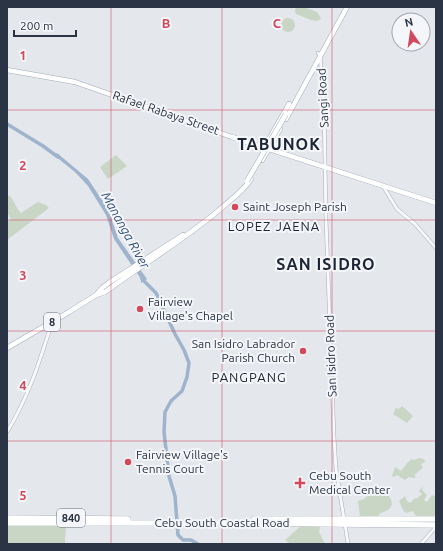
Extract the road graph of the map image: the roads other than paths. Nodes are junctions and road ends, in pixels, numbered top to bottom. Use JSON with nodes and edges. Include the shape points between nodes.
{"nodes":[{"id":1,"x":346,"y":7,"type":"edge"},
{"id":2,"x":319,"y":54,"type":"junction"},
{"id":3,"x":7,"y":70,"type":"edge"},
{"id":4,"x":287,"y":111,"type":"junction"},
{"id":5,"x":267,"y":148,"type":"junction"},
{"id":6,"x":324,"y":167,"type":"junction"},
{"id":7,"x":245,"y":184,"type":"junction"},
{"id":8,"x":383,"y":186,"type":"junction"},
{"id":9,"x":436,"y":203,"type":"edge"},
{"id":10,"x":436,"y":248,"type":"edge"},
{"id":11,"x":52,"y":322,"type":"junction"},
{"id":12,"x":7,"y":348,"type":"edge"},
{"id":13,"x":7,"y":432,"type":"edge"},
{"id":14,"x":7,"y":518,"type":"edge"},
{"id":15,"x":436,"y":519,"type":"edge"},
{"id":16,"x":135,"y":521,"type":"junction"},
{"id":17,"x":345,"y":522,"type":"junction"},
{"id":18,"x":7,"y":523,"type":"edge"},
{"id":19,"x":436,"y":526,"type":"edge"},
{"id":20,"x":348,"y":544,"type":"edge"},
{"id":21,"x":421,"y":544,"type":"edge"}],
"edges":[{"from":1,"to":2,"type":"main road","number":"8"},
{"from":2,"to":4,"type":"main road","number":"8"},
{"from":2,"to":6,"type":"street","name":"Sangi Road","via":[[324,104]]},
{"from":3,"to":5,"type":"main road","name":"Rafael Rabaya Street","via":[[75,82]]},
{"from":4,"to":5,"type":"main road"},
{"from":4,"to":7,"type":"main road","number":"8","bridge":true},
{"from":5,"to":6,"type":"main road","name":"Rafael Rabaya Street"},
{"from":5,"to":7,"type":"main road"},
{"from":6,"to":8,"type":"main road","name":"Rafael Rabaya Street"},
{"from":6,"to":17,"type":"street","name":"San Isidro Road","via":[[334,437],[336,469]]},
{"from":7,"to":11,"type":"main road","number":"8","via":[[171,244]]},
{"from":8,"to":9,"type":"main road","name":"Rafael Rabaya Street"},
{"from":8,"to":10,"type":"street","via":[[398,209]]},
{"from":11,"to":12,"type":"main road","number":"8"},
{"from":11,"to":13,"type":"street","via":[[31,386]]},
{"from":14,"to":16,"type":"highway","name":"Cebu South Coastal Road","number":"840"},
{"from":15,"to":17,"type":"highway","name":"Cebu South Coastal Road","number":"840"},
{"from":16,"to":17,"type":"highway","name":"Cebu South Coastal Road","number":"840"},
{"from":16,"to":18,"type":"highway","name":"Cebu South Coastal Road","number":"840"},
{"from":17,"to":19,"type":"highway","name":"Cebu South Coastal Road","number":"840"},
{"from":17,"to":20,"type":"street","name":"San Isidro Road"},
{"from":19,"to":21,"type":"street"}]}
